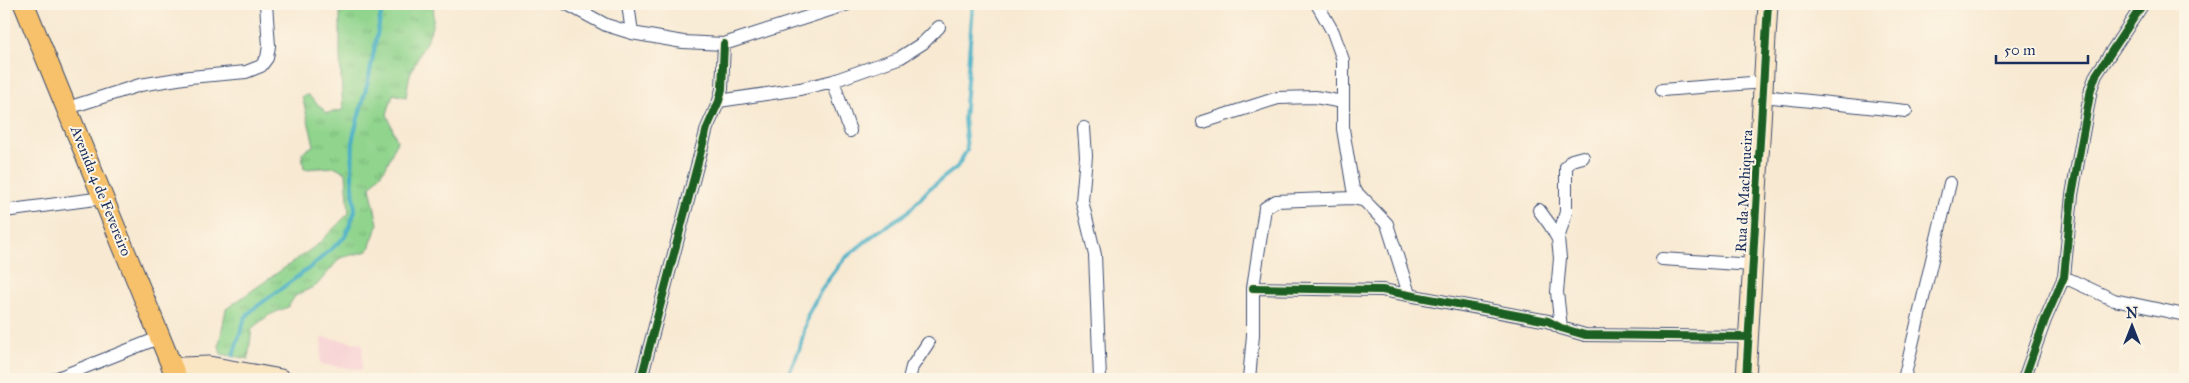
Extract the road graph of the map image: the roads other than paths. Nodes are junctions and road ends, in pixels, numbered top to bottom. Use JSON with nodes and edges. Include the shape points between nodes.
{"nodes":[{"id":1,"x":24,"y":4,"type":"edge"},
{"id":2,"x":39,"y":4,"type":"edge"},
{"id":3,"x":266,"y":4,"type":"edge"},
{"id":4,"x":567,"y":4,"type":"edge"},
{"id":5,"x":628,"y":4,"type":"edge"},
{"id":6,"x":848,"y":4,"type":"edge"},
{"id":7,"x":1317,"y":4,"type":"edge"},
{"id":8,"x":1768,"y":4,"type":"edge"},
{"id":9,"x":2143,"y":4,"type":"edge"},
{"id":10,"x":939,"y":27,"type":"dead end"},
{"id":11,"x":632,"y":33,"type":"junction"},
{"id":12,"x":724,"y":44,"type":"junction"},
{"id":13,"x":833,"y":81,"type":"junction"},
{"id":14,"x":1764,"y":89,"type":"junction"},
{"id":15,"x":1662,"y":90,"type":"dead end"},
{"id":16,"x":719,"y":101,"type":"junction"},
{"id":17,"x":1343,"y":102,"type":"junction"},
{"id":18,"x":77,"y":105,"type":"junction"},
{"id":19,"x":1906,"y":111,"type":"dead end"},
{"id":20,"x":1203,"y":122,"type":"dead end"},
{"id":21,"x":1084,"y":128,"type":"dead end"},
{"id":22,"x":850,"y":131,"type":"dead end"},
{"id":23,"x":1583,"y":157,"type":"dead end"},
{"id":24,"x":1950,"y":183,"type":"dead end"},
{"id":25,"x":103,"y":198,"type":"junction"},
{"id":26,"x":1366,"y":201,"type":"junction"},
{"id":27,"x":1539,"y":210,"type":"dead end"},
{"id":28,"x":4,"y":211,"type":"edge"},
{"id":29,"x":1558,"y":239,"type":"junction"},
{"id":30,"x":1662,"y":260,"type":"dead end"},
{"id":31,"x":1753,"y":265,"type":"junction"},
{"id":32,"x":2064,"y":276,"type":"junction"},
{"id":33,"x":1252,"y":288,"type":"junction"},
{"id":34,"x":1409,"y":294,"type":"junction"},
{"id":35,"x":2185,"y":315,"type":"edge"},
{"id":36,"x":1561,"y":328,"type":"junction"},
{"id":37,"x":161,"y":337,"type":"junction"},
{"id":38,"x":1749,"y":337,"type":"junction"},
{"id":39,"x":928,"y":343,"type":"dead end"},
{"id":40,"x":182,"y":375,"type":"edge"},
{"id":41,"x":55,"y":379,"type":"edge"},
{"id":42,"x":281,"y":379,"type":"edge"},
{"id":43,"x":641,"y":379,"type":"edge"},
{"id":44,"x":909,"y":379,"type":"edge"},
{"id":45,"x":1100,"y":379,"type":"edge"},
{"id":46,"x":1249,"y":379,"type":"edge"},
{"id":47,"x":1746,"y":379,"type":"edge"},
{"id":48,"x":1904,"y":379,"type":"edge"},
{"id":49,"x":2024,"y":379,"type":"edge"}],
"edges":[{"from":1,"to":25,"type":"main road","name":"Avenida 4 de Fevereiro"},
{"from":2,"to":18,"type":"main road","name":"Avenida 4 de Fevereiro"},
{"from":3,"to":18,"type":"street","via":[[269,46],[267,58],[261,66],[246,72],[140,85]]},
{"from":4,"to":11,"type":"street","via":[[606,25]]},
{"from":5,"to":11,"type":"street"},
{"from":6,"to":12,"type":"street"},
{"from":7,"to":17,"type":"street","via":[[1333,32],[1343,60]]},
{"from":8,"to":14,"type":"street","name":"Rua da Machiqueira"},
{"from":9,"to":32,"type":"street","via":[[2096,74],[2091,89],[2072,195]]},
{"from":10,"to":13,"type":"street","via":[[923,43],[901,57]]},
{"from":11,"to":12,"type":"street","via":[[682,42]]},
{"from":12,"to":16,"type":"street","via":[[724,75]]},
{"from":13,"to":16,"type":"street"},
{"from":13,"to":22,"type":"street"},
{"from":14,"to":15,"type":"street"},
{"from":14,"to":19,"type":"street"},
{"from":14,"to":31,"type":"street","name":"Rua da Machiqueira"},
{"from":16,"to":43,"type":"street","via":[[707,128]]},
{"from":17,"to":20,"type":"street","via":[[1314,97],[1278,98]]},
{"from":17,"to":26,"type":"street","via":[[1343,129],[1353,189]]},
{"from":18,"to":40,"type":"main road","name":"Avenida 4 de Fevereiro"},
{"from":21,"to":45,"type":"street","via":[[1086,156],[1082,201],[1095,255]]},
{"from":23,"to":29,"type":"street","via":[[1572,160],[1566,167],[1566,212]]},
{"from":24,"to":48,"type":"street"},
{"from":25,"to":28,"type":"street"},
{"from":25,"to":37,"type":"main road","name":"Avenida 4 de Fevereiro"},
{"from":26,"to":33,"type":"street","via":[[1352,198],[1276,201],[1265,208]]},
{"from":26,"to":34,"type":"street","via":[[1387,224]]},
{"from":27,"to":29,"type":"street"},
{"from":29,"to":36,"type":"street","via":[[1557,292]]},
{"from":30,"to":31,"type":"street"},
{"from":31,"to":38,"type":"street","name":"Rua da Machiqueira"},
{"from":32,"to":35,"type":"street","via":[[2114,300]]},
{"from":32,"to":49,"type":"street"},
{"from":33,"to":34,"type":"street","via":[[1382,290]]},
{"from":33,"to":46,"type":"street","via":[[1253,334]]},
{"from":34,"to":36,"type":"street","via":[[1548,321]]},
{"from":36,"to":38,"type":"street","via":[[1585,335]]},
{"from":37,"to":40,"type":"main road","name":"Avenida 4 de Fevereiro"},
{"from":37,"to":41,"type":"street"},
{"from":38,"to":47,"type":"street","name":"Rua da Machiqueira"},
{"from":39,"to":44,"type":"street"},
{"from":40,"to":42,"type":"street","via":[[209,366]]}]}
